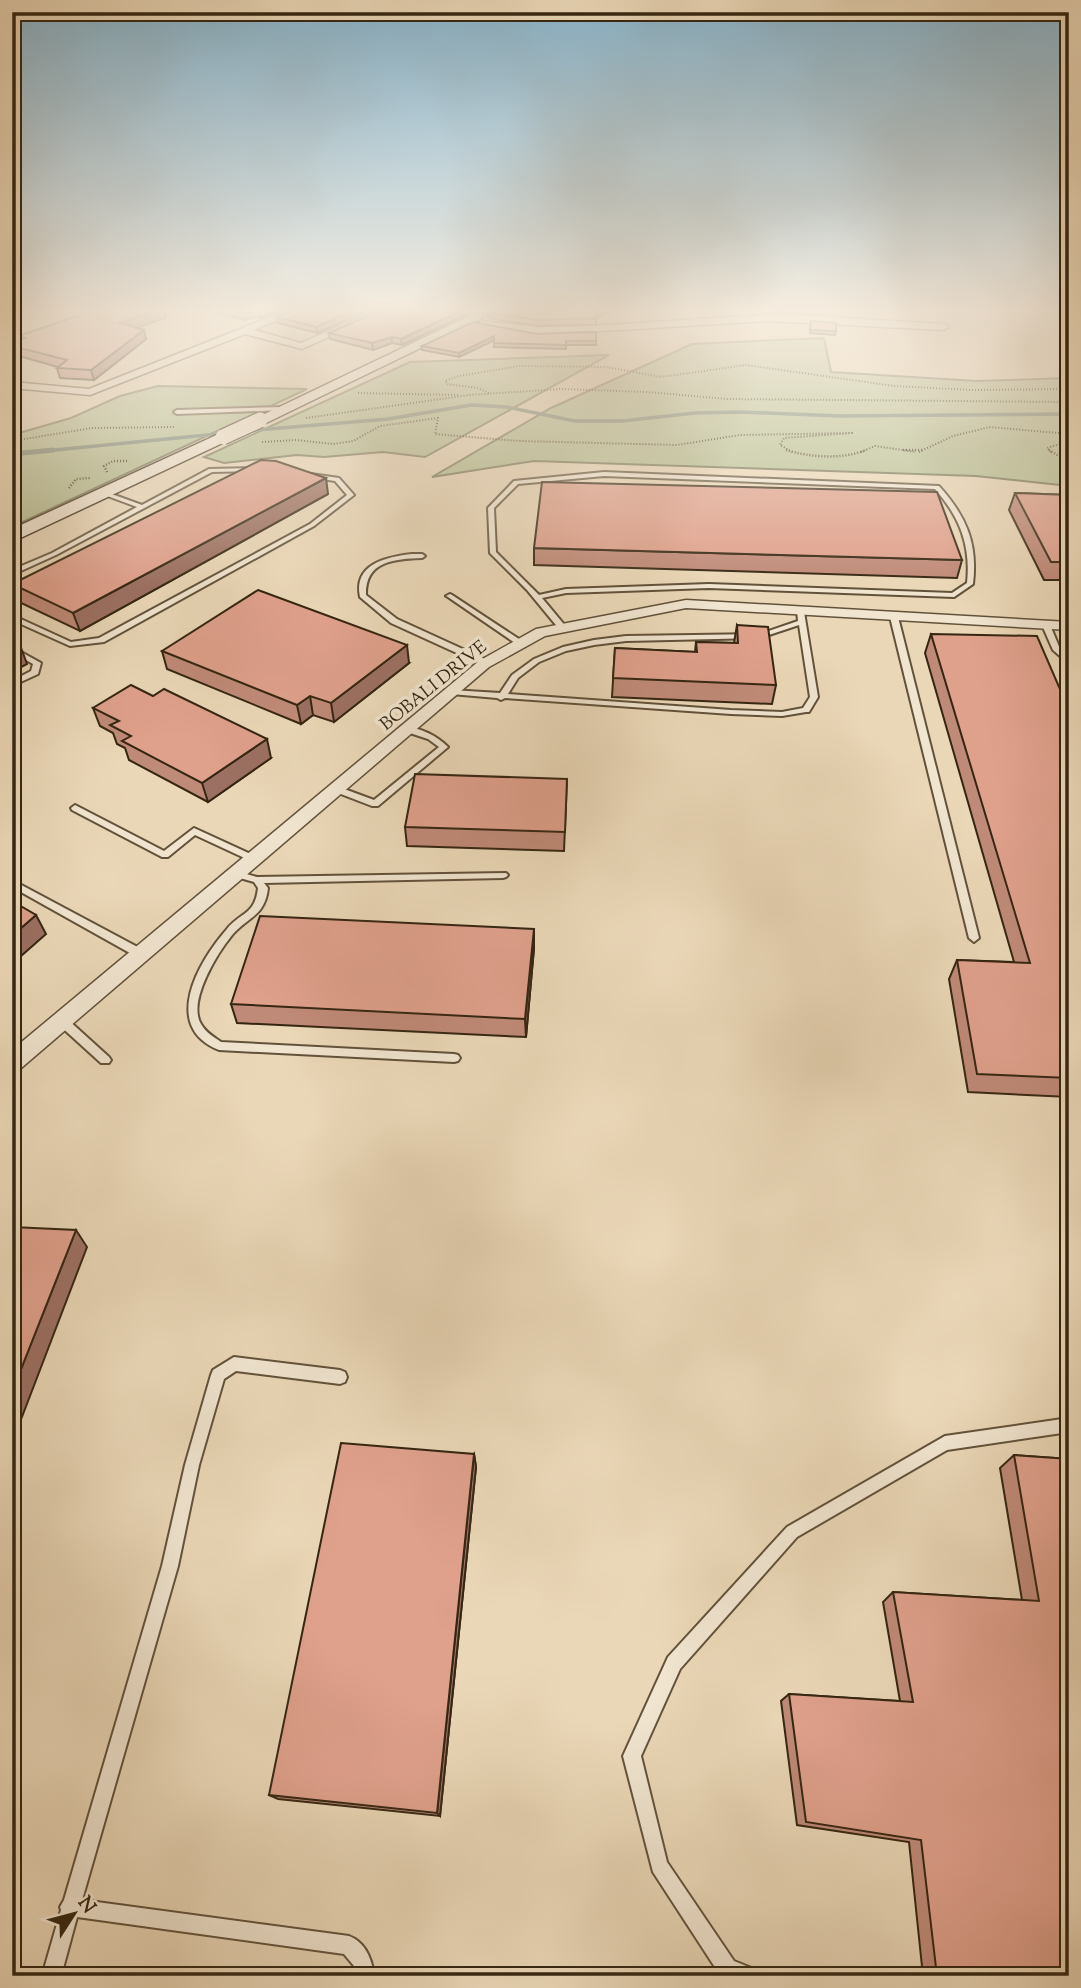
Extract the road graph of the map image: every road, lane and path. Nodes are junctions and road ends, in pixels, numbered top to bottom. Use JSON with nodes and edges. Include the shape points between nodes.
{"nodes":[{"id":1,"x":299,"y":401,"type":"edge"},
{"id":2,"x":428,"y":401,"type":"edge"},
{"id":3,"x":929,"y":401,"type":"edge"},
{"id":4,"x":1069,"y":402,"type":"edge"},
{"id":5,"x":284,"y":408,"type":"junction"},
{"id":6,"x":177,"y":412,"type":"dead end"},
{"id":7,"x":300,"y":419,"type":"dead end"},
{"id":8,"x":186,"y":428,"type":"dead end"},
{"id":9,"x":1069,"y":434,"type":"edge"},
{"id":10,"x":12,"y":441,"type":"edge"},
{"id":11,"x":259,"y":442,"type":"dead end"},
{"id":12,"x":1069,"y":442,"type":"edge"},
{"id":13,"x":1069,"y":462,"type":"edge"},
{"id":14,"x":258,"y":471,"type":"edge"},
{"id":15,"x":296,"y":474,"type":"edge"},
{"id":16,"x":104,"y":493,"type":"junction"},
{"id":17,"x":142,"y":507,"type":"junction"},
{"id":18,"x":12,"y":536,"type":"edge"},
{"id":19,"x":422,"y":556,"type":"dead end"},
{"id":20,"x":12,"y":573,"type":"edge"},
{"id":21,"x":450,"y":596,"type":"dead end"},
{"id":22,"x":538,"y":597,"type":"junction"},
{"id":23,"x":800,"y":617,"type":"junction"},
{"id":24,"x":894,"y":617,"type":"junction"},
{"id":25,"x":12,"y":618,"type":"edge"},
{"id":26,"x":1046,"y":625,"type":"junction"},
{"id":27,"x":1069,"y":626,"type":"edge"},
{"id":28,"x":563,"y":628,"type":"junction"},
{"id":29,"x":521,"y":643,"type":"junction"},
{"id":30,"x":12,"y":649,"type":"edge"},
{"id":31,"x":1069,"y":662,"type":"edge"},
{"id":32,"x":486,"y":663,"type":"junction"},
{"id":33,"x":12,"y":684,"type":"edge"},
{"id":34,"x":451,"y":692,"type":"junction"},
{"id":35,"x":501,"y":698,"type":"junction"},
{"id":36,"x":407,"y":729,"type":"junction"},
{"id":37,"x":336,"y":789,"type":"junction"},
{"id":38,"x":75,"y":808,"type":"dead end"},
{"id":39,"x":254,"y":859,"type":"junction"},
{"id":40,"x":236,"y":874,"type":"junction"},
{"id":41,"x":503,"y":875,"type":"dead end"},
{"id":42,"x":257,"y":880,"type":"junction"},
{"id":43,"x":12,"y":883,"type":"edge"},
{"id":44,"x":974,"y":938,"type":"dead end"},
{"id":45,"x":141,"y":954,"type":"junction"},
{"id":46,"x":62,"y":1021,"type":"junction"},
{"id":47,"x":454,"y":1058,"type":"dead end"},
{"id":48,"x":105,"y":1060,"type":"dead end"},
{"id":49,"x":12,"y":1063,"type":"edge"},
{"id":50,"x":340,"y":1377,"type":"dead end"},
{"id":51,"x":1069,"y":1425,"type":"edge"},
{"id":52,"x":69,"y":1907,"type":"junction"},
{"id":53,"x":51,"y":1976,"type":"edge"},
{"id":54,"x":365,"y":1976,"type":"edge"},
{"id":55,"x":747,"y":1976,"type":"edge"}],
"edges":[{"from":1,"to":5,"type":"street"},
{"from":2,"to":7,"type":"path"},
{"from":3,"to":4,"type":"path"},
{"from":5,"to":6,"type":"lane"},
{"from":5,"to":16,"type":"street","bridge":true},
{"from":8,"to":10,"type":"path","via":[[100,428]]},
{"from":9,"to":11,"type":"path","via":[[990,427],[953,436],[918,452],[875,446],[856,454],[824,456],[787,450],[780,444],[784,438],[852,433],[740,435],[677,445],[603,444],[435,434],[438,418],[380,426],[353,441],[333,444],[296,439]]},
{"from":12,"to":13,"type":"path","via":[[1047,447]]},
{"from":14,"to":17,"type":"lane","via":[[211,470]]},
{"from":15,"to":25,"type":"lane","via":[[337,479],[351,495],[312,525],[101,640],[70,644]]},
{"from":16,"to":17,"type":"lane"},
{"from":16,"to":18,"type":"street"},
{"from":17,"to":20,"type":"lane"},
{"from":19,"to":32,"type":"lane","via":[[381,562],[365,574],[362,596],[394,621]]},
{"from":21,"to":29,"type":"lane"},
{"from":22,"to":22,"type":"lane","via":[[493,553],[491,508],[516,482],[604,474],[937,486],[954,505],[970,539],[974,564],[970,584],[954,595],[709,586],[566,591]]},
{"from":22,"to":28,"type":"lane"},
{"from":23,"to":24,"type":"street","name":"BOBALI DRIVE"},
{"from":23,"to":28,"type":"street","name":"BOBALI DRIVE","via":[[686,604]]},
{"from":23,"to":35,"type":"lane","via":[[764,636],[611,641],[558,650],[527,665],[506,685]]},
{"from":23,"to":35,"type":"lane","via":[[814,697],[806,710],[782,714]]},
{"from":24,"to":26,"type":"street","name":"BOBALI DRIVE"},
{"from":24,"to":44,"type":"lane"},
{"from":26,"to":27,"type":"street","name":"BOBALI DRIVE"},
{"from":26,"to":31,"type":"lane","via":[[1057,650]]},
{"from":28,"to":29,"type":"street","name":"BOBALI DRIVE","via":[[541,632]]},
{"from":29,"to":32,"type":"street","name":"BOBALI DRIVE"},
{"from":30,"to":33,"type":"lane","via":[[37,663],[35,672]]},
{"from":32,"to":34,"type":"street","name":"BOBALI DRIVE"},
{"from":34,"to":35,"type":"lane"},
{"from":34,"to":36,"type":"street","name":"BOBALI DRIVE"},
{"from":36,"to":37,"type":"street","name":"BOBALI DRIVE"},
{"from":36,"to":37,"type":"lane","via":[[444,747],[375,804]]},
{"from":37,"to":39,"type":"street","name":"BOBALI DRIVE"},
{"from":38,"to":39,"type":"lane","via":[[165,855],[194,831]]},
{"from":39,"to":40,"type":"street","name":"BOBALI DRIVE"},
{"from":40,"to":42,"type":"lane"},
{"from":40,"to":45,"type":"street","name":"BOBALI DRIVE"},
{"from":41,"to":42,"type":"lane"},
{"from":42,"to":47,"type":"lane","via":[[263,888],[257,912],[234,927],[212,954],[195,995],[193,1018],[203,1035],[219,1046]]},
{"from":43,"to":45,"type":"lane"},
{"from":45,"to":46,"type":"street","name":"BOBALI DRIVE"},
{"from":46,"to":48,"type":"lane"},
{"from":46,"to":49,"type":"street","name":"BOBALI DRIVE"},
{"from":50,"to":52,"type":"lane","via":[[234,1364],[218,1375],[170,1566]]},
{"from":51,"to":55,"type":"lane","via":[[945,1443],[792,1532],[674,1662],[632,1756],[659,1866],[727,1968]]},
{"from":52,"to":53,"type":"lane"},
{"from":52,"to":54,"type":"lane","via":[[349,1945],[363,1962]]}]}
